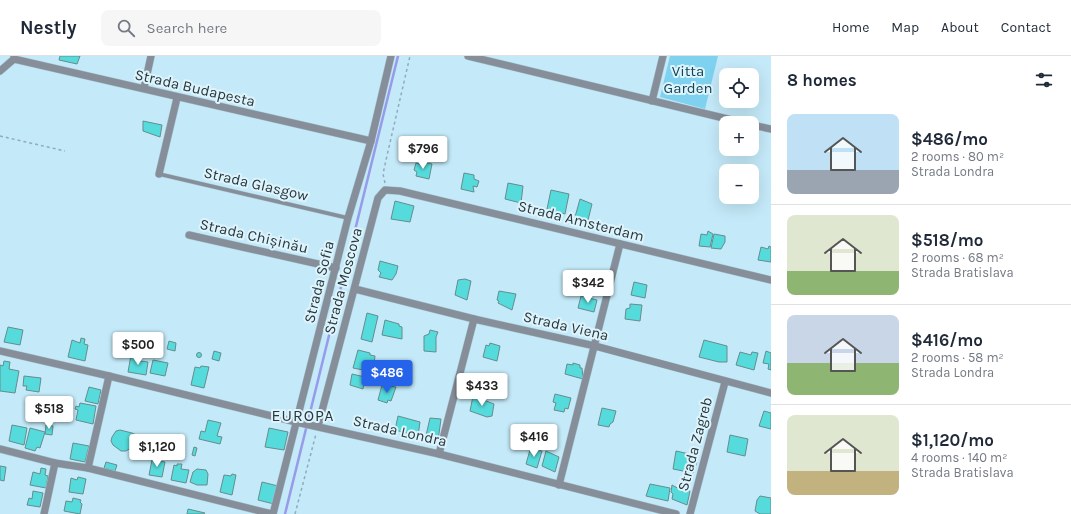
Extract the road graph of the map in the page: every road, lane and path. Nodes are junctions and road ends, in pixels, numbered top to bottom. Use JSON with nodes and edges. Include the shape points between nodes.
{"nodes":[{"id":1,"x":151,"y":56,"type":"edge"},
{"id":2,"x":391,"y":56,"type":"edge"},
{"id":3,"x":410,"y":56,"type":"edge"},
{"id":4,"x":468,"y":56,"type":"edge"},
{"id":5,"x":663,"y":56,"type":"edge"},
{"id":6,"x":14,"y":58,"type":"edge"},
{"id":7,"x":0,"y":71,"type":"edge"},
{"id":8,"x":144,"y":88,"type":"junction"},
{"id":9,"x":177,"y":98,"type":"junction"},
{"id":10,"x":652,"y":101,"type":"junction"},
{"id":11,"x":719,"y":117,"type":"edge"},
{"id":12,"x":759,"y":127,"type":"edge"},
{"id":13,"x":771,"y":130,"type":"edge"},
{"id":14,"x":0,"y":136,"type":"edge"},
{"id":15,"x":370,"y":141,"type":"junction"},
{"id":16,"x":65,"y":151,"type":"dead end"},
{"id":17,"x":159,"y":174,"type":"joint"},
{"id":18,"x":385,"y":190,"type":"junction"},
{"id":19,"x":348,"y":218,"type":"junction"},
{"id":20,"x":189,"y":235,"type":"dead end"},
{"id":21,"x":620,"y":244,"type":"junction"},
{"id":22,"x":336,"y":268,"type":"junction"},
{"id":23,"x":771,"y":280,"type":"edge"},
{"id":24,"x":355,"y":289,"type":"junction"},
{"id":25,"x":474,"y":319,"type":"junction"},
{"id":26,"x":595,"y":346,"type":"junction"},
{"id":27,"x":0,"y":351,"type":"edge"},
{"id":28,"x":109,"y":376,"type":"junction"},
{"id":29,"x":725,"y":382,"type":"junction"},
{"id":30,"x":771,"y":393,"type":"edge"},
{"id":31,"x":299,"y":422,"type":"junction"},
{"id":32,"x":314,"y":425,"type":"junction"},
{"id":33,"x":0,"y":449,"type":"edge"},
{"id":34,"x":439,"y":454,"type":"junction"},
{"id":35,"x":55,"y":463,"type":"junction"},
{"id":36,"x":88,"y":468,"type":"junction"},
{"id":37,"x":559,"y":485,"type":"junction"},
{"id":38,"x":44,"y":514,"type":"edge"},
{"id":39,"x":272,"y":514,"type":"edge"},
{"id":40,"x":295,"y":514,"type":"edge"},
{"id":41,"x":676,"y":514,"type":"edge"},
{"id":42,"x":690,"y":514,"type":"edge"}],
"edges":[{"from":1,"to":8,"type":"street"},
{"from":2,"to":15,"type":"street","name":"Strada Sofia"},
{"from":3,"to":18,"type":"path","via":[[383,174]]},
{"from":4,"to":10,"type":"street"},
{"from":5,"to":10,"type":"street"},
{"from":6,"to":7,"type":"street"},
{"from":6,"to":8,"type":"street","name":"Strada Budapesta"},
{"from":8,"to":9,"type":"street","name":"Strada Budapesta"},
{"from":9,"to":15,"type":"street","name":"Strada Budapesta"},
{"from":9,"to":17,"type":"street"},
{"from":10,"to":11,"type":"street"},
{"from":12,"to":13,"type":"street"},
{"from":14,"to":16,"type":"path"},
{"from":15,"to":19,"type":"street","name":"Strada Sofia"},
{"from":17,"to":19,"type":"lane","name":"Strada Glasgow"},
{"from":18,"to":21,"type":"street","name":"Strada Amsterdam","via":[[400,191]]},
{"from":18,"to":24,"type":"street","name":"Strada Moscova","via":[[378,198]]},
{"from":19,"to":22,"type":"street","name":"Strada Sofia"},
{"from":20,"to":22,"type":"street","name":"Strada Chișinău"},
{"from":21,"to":23,"type":"street","name":"Strada Amsterdam"},
{"from":21,"to":26,"type":"street"},
{"from":22,"to":31,"type":"street","name":"Strada Sofia"},
{"from":24,"to":25,"type":"street","name":"Strada Viena"},
{"from":24,"to":32,"type":"street","name":"Strada Moscova"},
{"from":25,"to":26,"type":"street","name":"Strada Viena"},
{"from":25,"to":34,"type":"street"},
{"from":26,"to":29,"type":"street","name":"Strada Viena"},
{"from":26,"to":37,"type":"street"},
{"from":27,"to":28,"type":"street","name":"Strada Londra"},
{"from":28,"to":31,"type":"street","name":"Strada Londra"},
{"from":28,"to":36,"type":"street"},
{"from":29,"to":30,"type":"street","name":"Strada Viena"},
{"from":29,"to":42,"type":"street","name":"Strada Zagreb"},
{"from":31,"to":32,"type":"street","name":"Strada Londra"},
{"from":31,"to":39,"type":"street","name":"Strada Sofia"},
{"from":32,"to":34,"type":"street","name":"Strada Londra"},
{"from":32,"to":40,"type":"path"},
{"from":33,"to":35,"type":"street"},
{"from":34,"to":37,"type":"street","name":"Strada Londra"},
{"from":35,"to":36,"type":"street"},
{"from":35,"to":38,"type":"street"},
{"from":36,"to":39,"type":"street"},
{"from":37,"to":41,"type":"street","name":"Strada Londra"}]}
